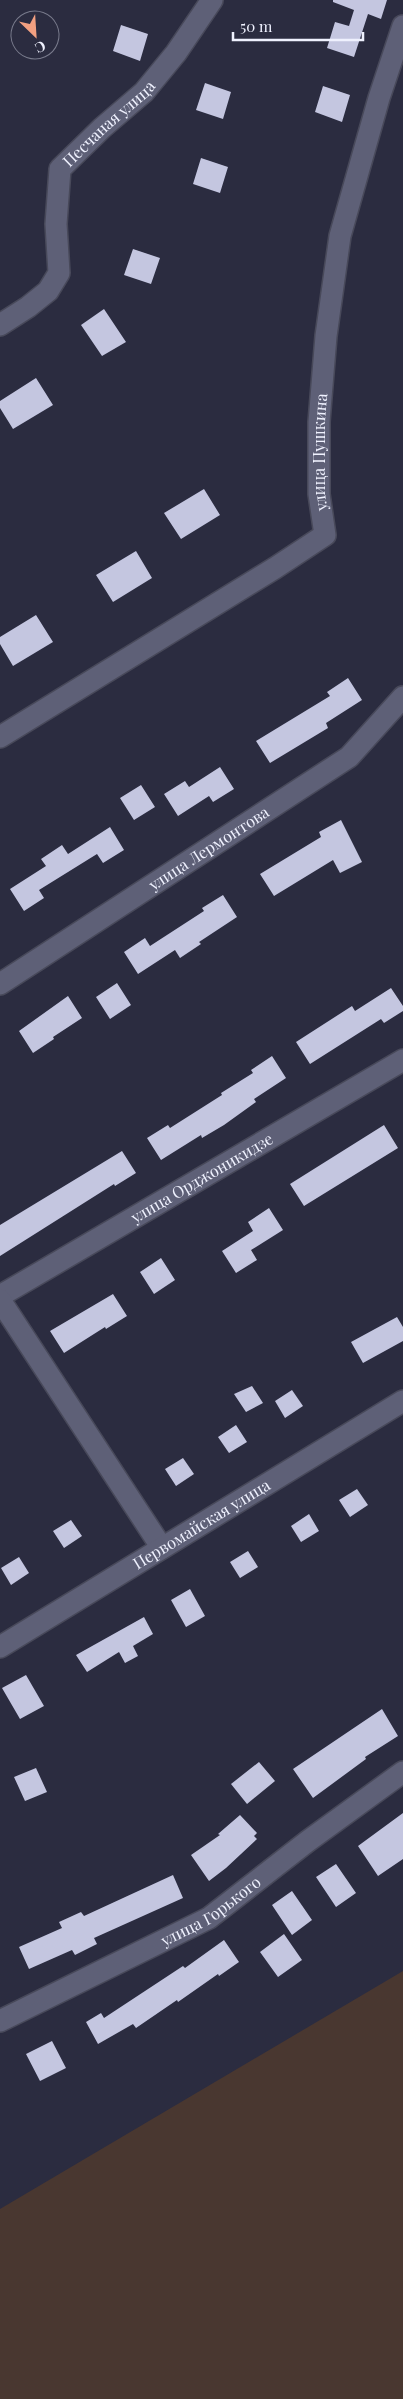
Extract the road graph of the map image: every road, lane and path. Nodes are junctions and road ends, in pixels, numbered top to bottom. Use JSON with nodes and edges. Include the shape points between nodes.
{"nodes":[{"id":1,"x":212,"y":0,"type":"edge"},
{"id":2,"x":403,"y":26,"type":"edge"},
{"id":3,"x":0,"y":325,"type":"edge"},
{"id":4,"x":403,"y":698,"type":"edge"},
{"id":5,"x":0,"y":736,"type":"edge"},
{"id":6,"x":0,"y":984,"type":"edge"},
{"id":7,"x":403,"y":1060,"type":"edge"},
{"id":8,"x":0,"y":1298,"type":"edge"},
{"id":9,"x":403,"y":1401,"type":"edge"},
{"id":10,"x":162,"y":1548,"type":"junction"},
{"id":11,"x":0,"y":1647,"type":"edge"},
{"id":12,"x":403,"y":1772,"type":"edge"},
{"id":13,"x":0,"y":2021,"type":"edge"}],
"edges":[{"from":1,"to":3,"type":"street","name":"Песчаная улица","via":[[176,53],[144,92],[60,169],[56,224],[58,273],[48,290]]},
{"from":2,"to":5,"type":"street","name":"улица Пушкина","via":[[340,236],[326,336],[319,422],[319,494],[325,535]]},
{"from":4,"to":6,"type":"street","name":"улица Лермонтова","via":[[349,757]]},
{"from":7,"to":8,"type":"street","name":"улица Орджоникидзе"},
{"from":8,"to":10,"type":"street"},
{"from":9,"to":10,"type":"street","name":"Первомайская улица"},
{"from":10,"to":11,"type":"street","name":"Первомайская улица"},
{"from":12,"to":13,"type":"street","name":"улица Горького","via":[[209,1918]]}]}
